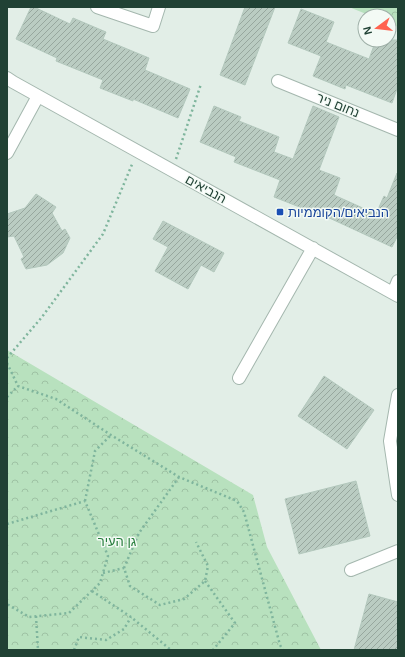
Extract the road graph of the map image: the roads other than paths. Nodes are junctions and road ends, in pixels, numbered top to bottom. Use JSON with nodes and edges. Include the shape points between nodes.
{"nodes":[{"id":1,"x":97,"y":7,"type":"edge"},
{"id":2,"x":159,"y":7,"type":"edge"},
{"id":3,"x":9,"y":80,"type":"edge"},
{"id":4,"x":278,"y":80,"type":"dead end"},
{"id":5,"x":38,"y":96,"type":"junction"},
{"id":6,"x":398,"y":130,"type":"edge"},
{"id":7,"x":7,"y":153,"type":"edge"},
{"id":8,"x":313,"y":248,"type":"junction"},
{"id":9,"x":398,"y":281,"type":"edge"},
{"id":10,"x":395,"y":295,"type":"edge"},
{"id":11,"x":239,"y":378,"type":"dead end"},
{"id":12,"x":398,"y":395,"type":"edge"},
{"id":13,"x":394,"y":442,"type":"edge"},
{"id":14,"x":398,"y":495,"type":"edge"},
{"id":15,"x":398,"y":551,"type":"edge"},
{"id":16,"x":351,"y":570,"type":"dead end"}],
"edges":[{"from":1,"to":2,"type":"street","via":[[153,26]]},
{"from":3,"to":5,"type":"street","name":"הנביאים"},
{"from":4,"to":6,"type":"street","name":"נחום ניר"},
{"from":5,"to":7,"type":"street"},
{"from":5,"to":8,"type":"street","name":"הנביאים"},
{"from":8,"to":10,"type":"street","name":"הנביאים"},
{"from":8,"to":11,"type":"street"},
{"from":9,"to":10,"type":"street"},
{"from":12,"to":13,"type":"street"},
{"from":13,"to":14,"type":"street"},
{"from":15,"to":16,"type":"street"}]}
